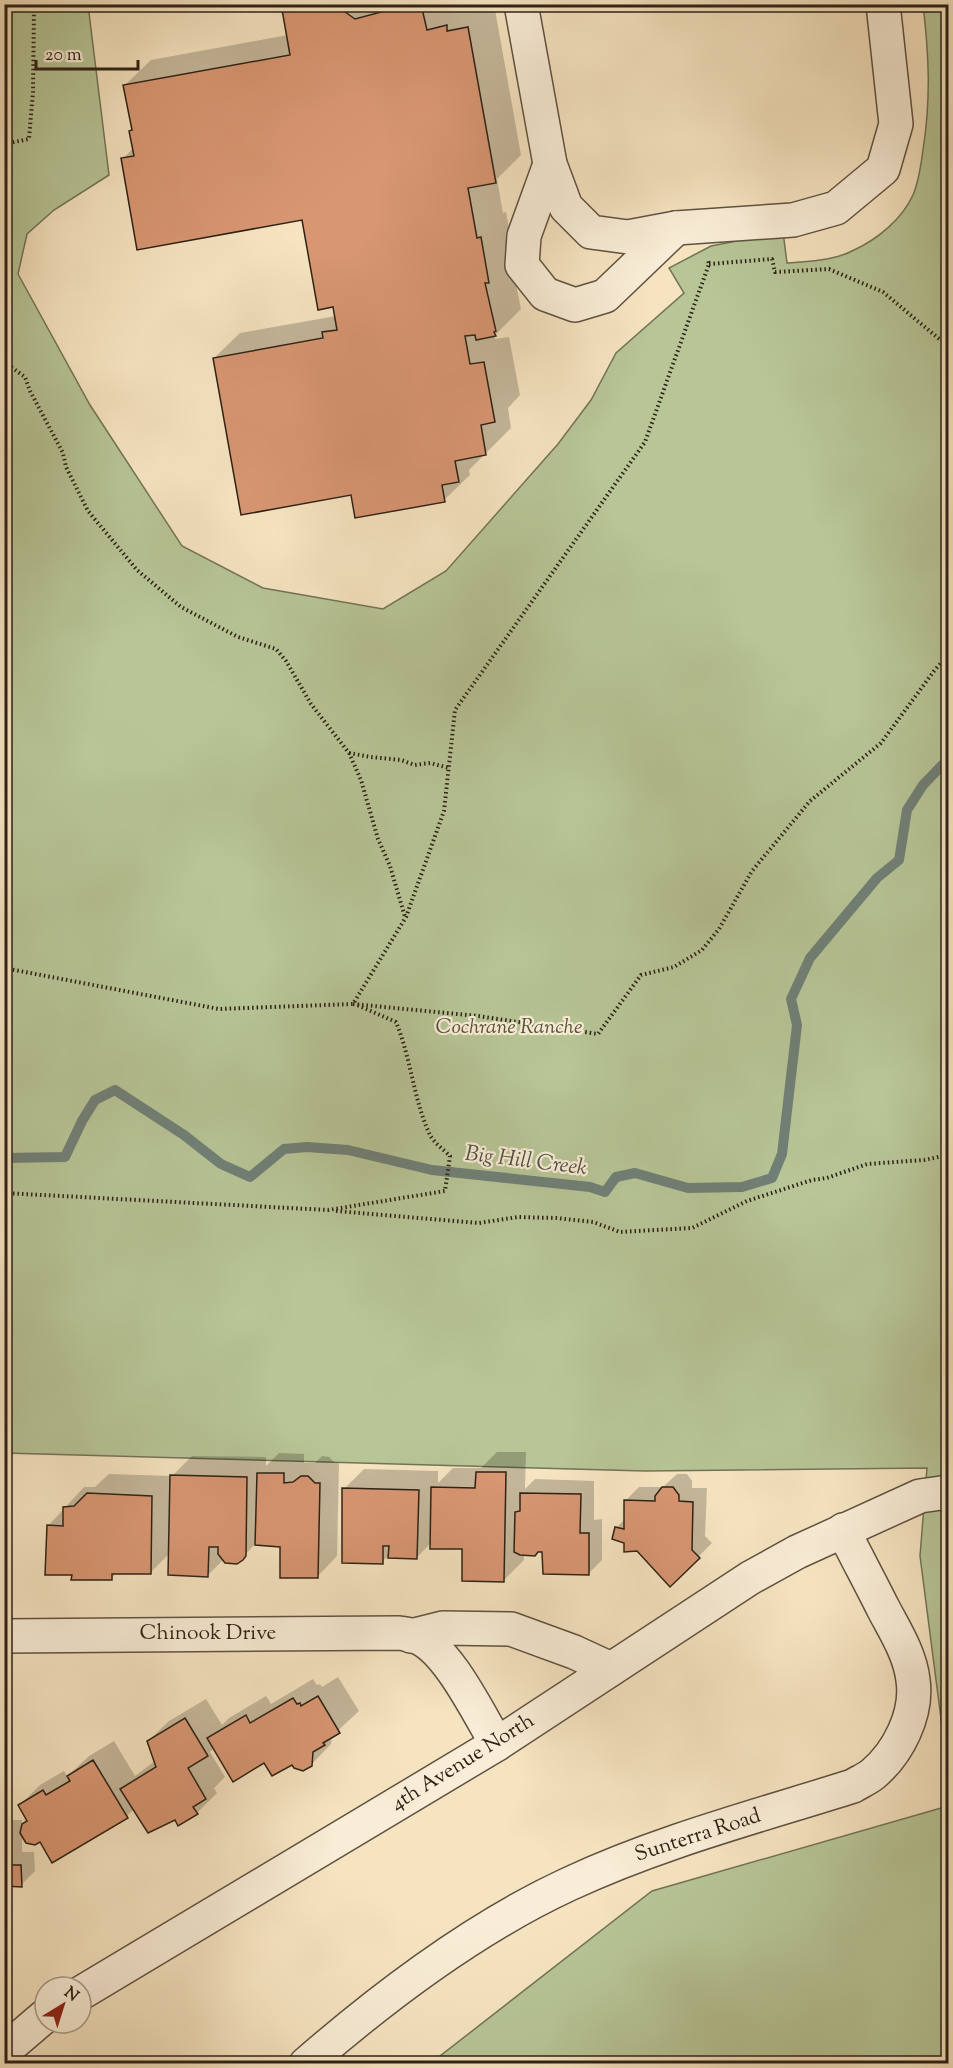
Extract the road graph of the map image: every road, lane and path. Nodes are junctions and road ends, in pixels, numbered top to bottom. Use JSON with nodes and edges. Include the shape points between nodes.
{"nodes":[{"id":1,"x":34,"y":4,"type":"edge"},
{"id":2,"x":239,"y":4,"type":"edge"},
{"id":3,"x":262,"y":4,"type":"edge"},
{"id":4,"x":521,"y":4,"type":"edge"},
{"id":5,"x":883,"y":4,"type":"edge"},
{"id":6,"x":4,"y":144,"type":"edge"},
{"id":7,"x":550,"y":164,"type":"junction"},
{"id":8,"x":676,"y":228,"type":"junction"},
{"id":9,"x":948,"y":344,"type":"edge"},
{"id":10,"x":4,"y":362,"type":"edge"},
{"id":11,"x":948,"y":655,"type":"edge"},
{"id":12,"x":349,"y":753,"type":"junction"},
{"id":13,"x":449,"y":768,"type":"junction"},
{"id":14,"x":406,"y":917,"type":"junction"},
{"id":15,"x":4,"y":968,"type":"edge"},
{"id":16,"x":353,"y":1004,"type":"junction"},
{"id":17,"x":948,"y":1155,"type":"edge"},
{"id":18,"x":4,"y":1193,"type":"edge"},
{"id":19,"x":328,"y":1210,"type":"junction"},
{"id":20,"x":948,"y":1492,"type":"edge"},
{"id":21,"x":843,"y":1530,"type":"junction"},
{"id":22,"x":4,"y":1636,"type":"edge"},
{"id":23,"x":411,"y":1636,"type":"junction"},
{"id":24,"x":611,"y":1669,"type":"junction"},
{"id":25,"x":497,"y":1744,"type":"junction"},
{"id":26,"x":93,"y":1986,"type":"edge"},
{"id":27,"x":33,"y":2025,"type":"edge"},
{"id":28,"x":4,"y":2051,"type":"edge"},
{"id":29,"x":306,"y":2064,"type":"edge"}],
"edges":[{"from":1,"to":6,"type":"path","via":[[29,139]]},
{"from":2,"to":3,"type":"path","via":[[250,11]]},
{"from":4,"to":7,"type":"street"},
{"from":5,"to":8,"type":"street","via":[[896,124],[883,169],[836,207],[793,220]]},
{"from":7,"to":8,"type":"street","via":[[566,207],[591,232],[628,237]]},
{"from":7,"to":8,"type":"street","via":[[524,236],[522,265],[545,294],[575,305],[605,296]]},
{"from":9,"to":13,"type":"path","via":[[883,292],[829,269],[775,272],[772,259],[709,264],[645,442],[455,710]]},
{"from":10,"to":12,"type":"path","via":[[26,377],[88,511],[137,570],[181,607],[238,637],[276,649]]},
{"from":11,"to":16,"type":"path","via":[[881,743],[810,801],[752,871],[719,929],[702,950],[674,967],[641,975],[598,1034],[478,1016]]},
{"from":12,"to":13,"type":"path"},
{"from":12,"to":14,"type":"path"},
{"from":13,"to":14,"type":"path","via":[[444,811]]},
{"from":14,"to":16,"type":"path"},
{"from":15,"to":16,"type":"path","via":[[219,1009]]},
{"from":16,"to":19,"type":"path","via":[[396,1022],[431,1137],[450,1156],[445,1191]]},
{"from":17,"to":19,"type":"path","via":[[867,1164],[747,1201],[692,1228],[620,1232],[584,1221],[518,1217],[479,1223]]},
{"from":18,"to":19,"type":"path"},
{"from":20,"to":21,"type":"street","name":"4th Avenue North","via":[[920,1496]]},
{"from":21,"to":24,"type":"street","name":"4th Avenue North","via":[[750,1578]]},
{"from":21,"to":29,"type":"street","name":"Sunterra Road","via":[[899,1638],[913,1680],[911,1712],[900,1740],[872,1775],[853,1786],[633,1856],[567,1884],[447,1955]]},
{"from":22,"to":23,"type":"street","name":"Chinook Drive"},
{"from":23,"to":24,"type":"street","name":"Chinook Drive","via":[[443,1628],[511,1629]]},
{"from":23,"to":25,"type":"street","name":"Chinook Drive","via":[[431,1646],[447,1662]]},
{"from":24,"to":25,"type":"street","name":"4th Avenue North"},
{"from":25,"to":26,"type":"street","name":"4th Avenue North"},
{"from":27,"to":28,"type":"street"}]}
